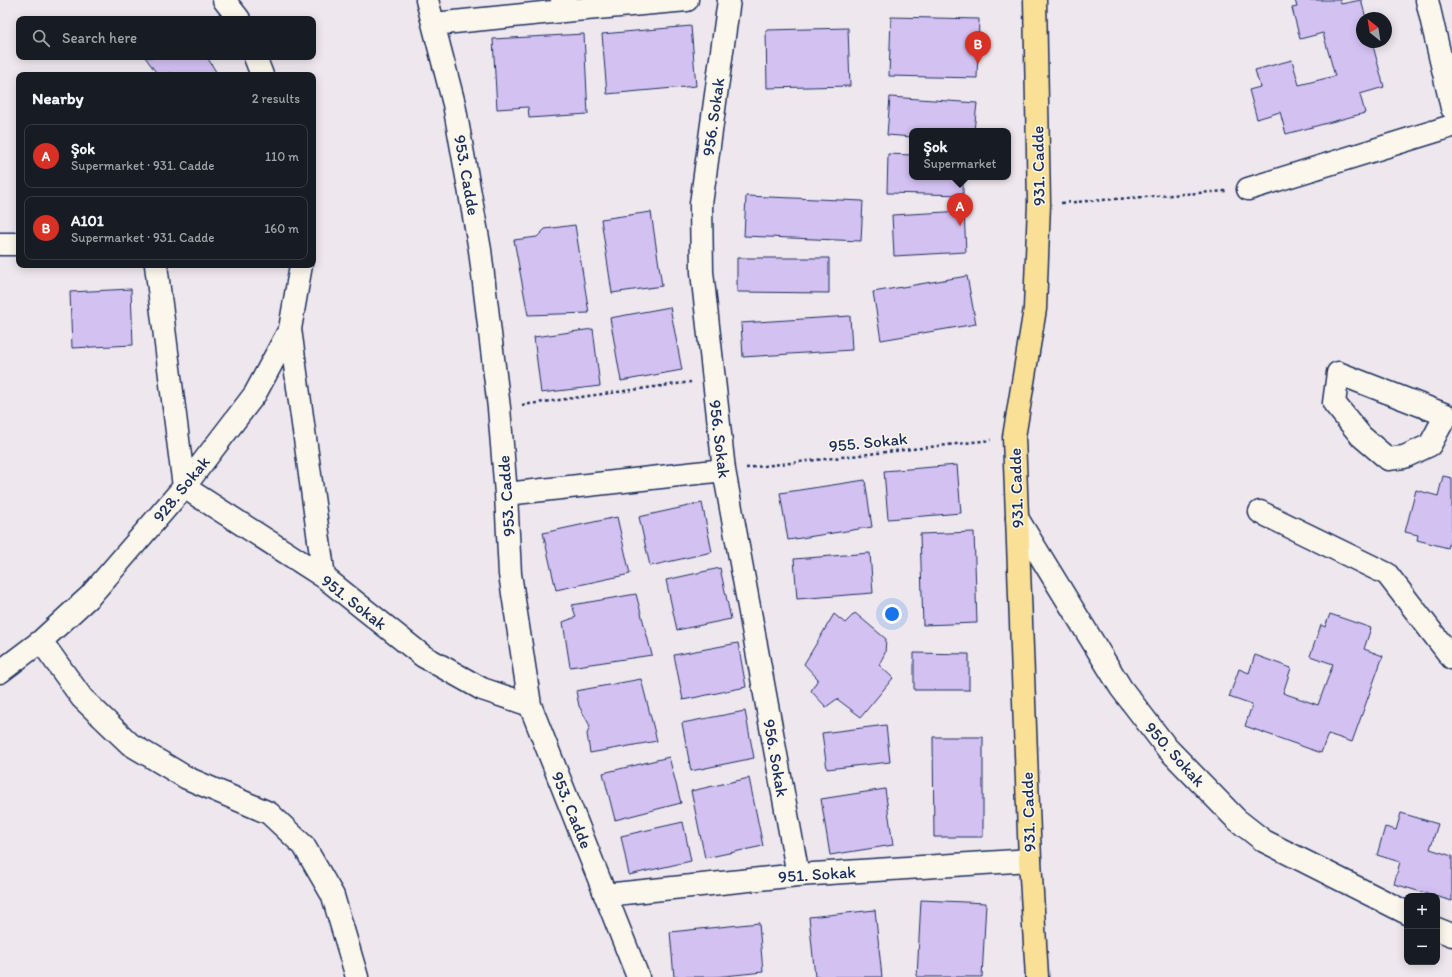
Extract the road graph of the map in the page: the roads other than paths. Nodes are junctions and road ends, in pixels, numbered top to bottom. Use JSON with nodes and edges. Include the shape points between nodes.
{"nodes":[{"id":1,"x":224,"y":0,"type":"edge"},
{"id":2,"x":427,"y":0,"type":"edge"},
{"id":3,"x":687,"y":0,"type":"edge"},
{"id":4,"x":729,"y":0,"type":"edge"},
{"id":5,"x":1035,"y":0,"type":"edge"},
{"id":6,"x":1427,"y":0,"type":"edge"},
{"id":7,"x":562,"y":5,"type":"edge"},
{"id":8,"x":237,"y":16,"type":"edge"},
{"id":9,"x":434,"y":24,"type":"junction"},
{"id":10,"x":256,"y":60,"type":"edge"},
{"id":11,"x":261,"y":72,"type":"edge"},
{"id":12,"x":1452,"y":108,"type":"edge"},
{"id":13,"x":1452,"y":126,"type":"edge"},
{"id":14,"x":1248,"y":189,"type":"road end"},
{"id":15,"x":0,"y":244,"type":"edge"},
{"id":16,"x":16,"y":244,"type":"edge"},
{"id":17,"x":156,"y":268,"type":"edge"},
{"id":18,"x":300,"y":268,"type":"edge"},
{"id":19,"x":290,"y":329,"type":"junction"},
{"id":20,"x":1449,"y":416,"type":"edge"},
{"id":21,"x":724,"y":470,"type":"junction"},
{"id":22,"x":184,"y":488,"type":"junction"},
{"id":23,"x":506,"y":494,"type":"junction"},
{"id":24,"x":1260,"y":512,"type":"dead end"},
{"id":25,"x":1017,"y":518,"type":"junction"},
{"id":26,"x":324,"y":577,"type":"junction"},
{"id":27,"x":41,"y":641,"type":"junction"},
{"id":28,"x":1452,"y":658,"type":"edge"},
{"id":29,"x":0,"y":672,"type":"edge"},
{"id":30,"x":530,"y":704,"type":"junction"},
{"id":31,"x":1030,"y":860,"type":"junction"},
{"id":32,"x":798,"y":875,"type":"junction"},
{"id":33,"x":605,"y":895,"type":"junction"},
{"id":34,"x":1404,"y":911,"type":"edge"},
{"id":35,"x":1440,"y":930,"type":"edge"},
{"id":36,"x":1452,"y":935,"type":"edge"},
{"id":37,"x":357,"y":977,"type":"edge"},
{"id":38,"x":638,"y":977,"type":"edge"},
{"id":39,"x":1037,"y":977,"type":"edge"}],
"edges":[{"from":1,"to":8,"type":"street"},
{"from":2,"to":9,"type":"street","name":"953. Cadde"},
{"from":3,"to":7,"type":"street"},
{"from":4,"to":21,"type":"street","name":"956. Sokak","via":[[701,204],[702,272]]},
{"from":5,"to":25,"type":"main road","name":"931. Cadde","via":[[1039,204],[1035,309],[1014,437]]},
{"from":6,"to":12,"type":"street"},
{"from":7,"to":9,"type":"street"},
{"from":9,"to":23,"type":"street","name":"953. Cadde","via":[[454,104],[480,250],[499,408]]},
{"from":10,"to":11,"type":"street"},
{"from":13,"to":14,"type":"street"},
{"from":15,"to":16,"type":"street"},
{"from":17,"to":22,"type":"street"},
{"from":18,"to":19,"type":"street","name":"928. Sokak"},
{"from":19,"to":22,"type":"street","name":"928. Sokak","via":[[255,394]]},
{"from":19,"to":26,"type":"street"},
{"from":20,"to":20,"type":"street","via":[[1382,390],[1338,373],[1334,403],[1361,436],[1388,459],[1404,457],[1430,445]]},
{"from":21,"to":23,"type":"street"},
{"from":21,"to":32,"type":"street","name":"956. Sokak"},
{"from":22,"to":26,"type":"street","name":"951. Sokak"},
{"from":22,"to":27,"type":"street","name":"928. Sokak","via":[[90,596]]},
{"from":23,"to":30,"type":"street","name":"953. Cadde","via":[[510,574]]},
{"from":24,"to":28,"type":"street","via":[[1387,574]]},
{"from":25,"to":31,"type":"main road","name":"931. Cadde"},
{"from":25,"to":34,"type":"street","name":"950. Sokak","via":[[1121,688],[1167,748],[1236,819],[1264,841]]},
{"from":26,"to":30,"type":"street","name":"951. Sokak","via":[[423,656],[482,689]]},
{"from":27,"to":29,"type":"street","name":"928. Sokak"},
{"from":27,"to":37,"type":"street","via":[[82,698],[130,744],[187,778],[269,813],[304,846],[333,896]]},
{"from":30,"to":33,"type":"street","name":"953. Cadde"},
{"from":31,"to":32,"type":"street","name":"951. Sokak"},
{"from":31,"to":39,"type":"main road","name":"931. Cadde"},
{"from":32,"to":33,"type":"street","name":"951. Sokak"},
{"from":33,"to":38,"type":"street","name":"953. Cadde"},
{"from":35,"to":36,"type":"street"}]}
